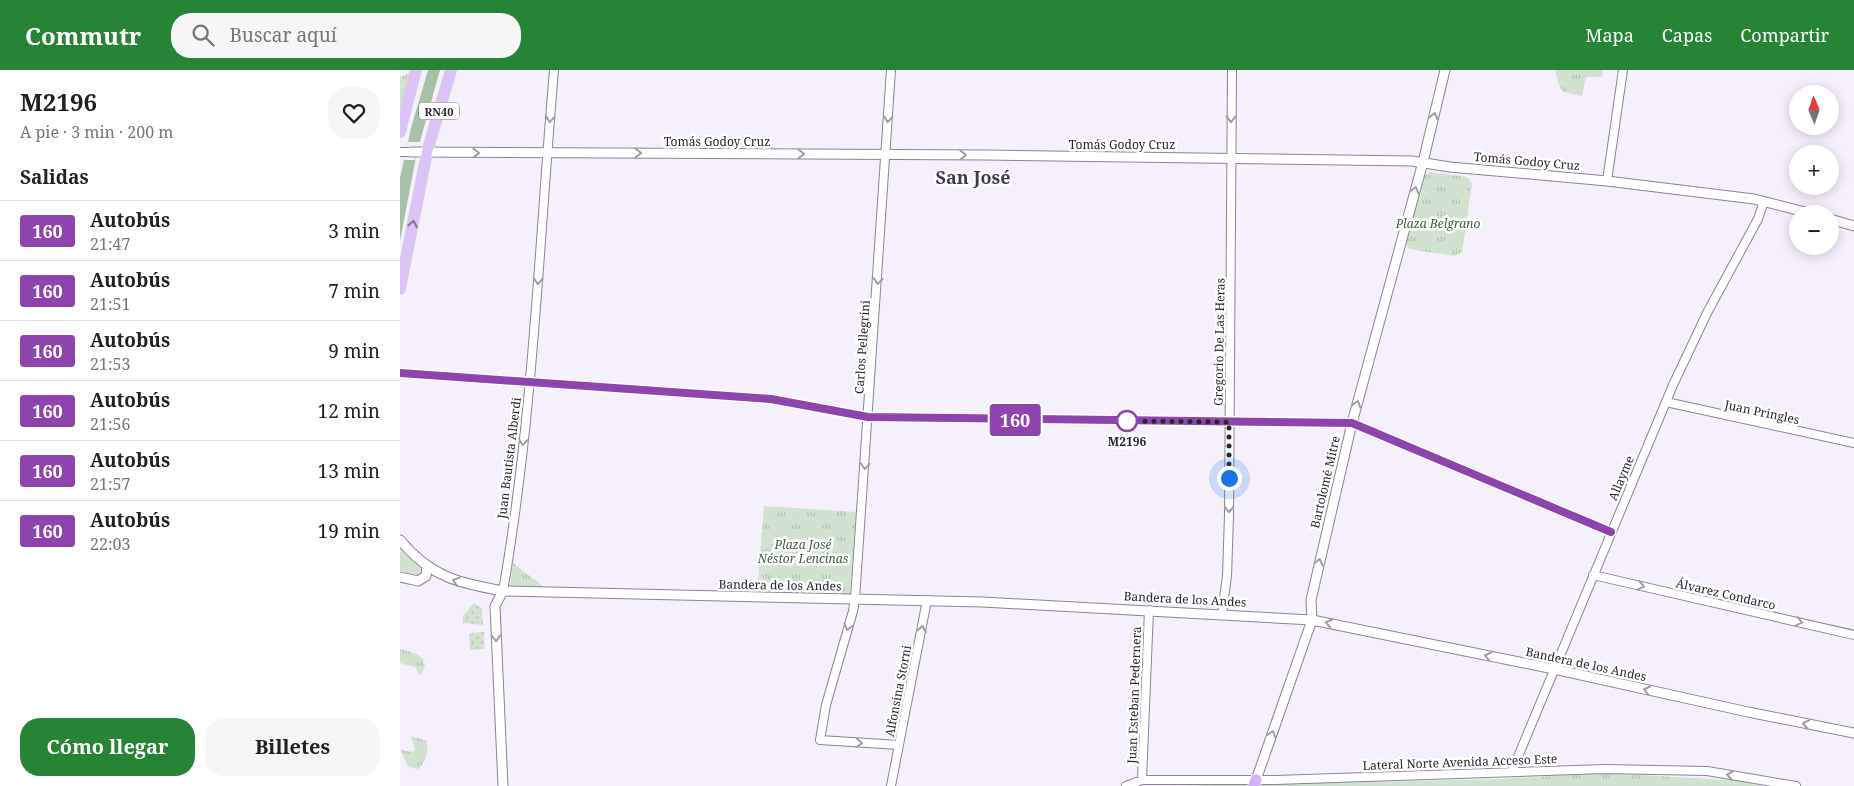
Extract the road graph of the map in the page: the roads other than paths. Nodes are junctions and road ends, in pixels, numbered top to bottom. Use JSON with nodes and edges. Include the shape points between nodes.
{"nodes":[{"id":1,"x":416,"y":70,"type":"edge"},
{"id":2,"x":451,"y":70,"type":"edge"},
{"id":3,"x":554,"y":70,"type":"edge"},
{"id":4,"x":891,"y":70,"type":"edge"},
{"id":5,"x":1232,"y":70,"type":"edge"},
{"id":6,"x":1445,"y":70,"type":"edge"},
{"id":7,"x":1624,"y":70,"type":"edge"},
{"id":8,"x":400,"y":132,"type":"edge"},
{"id":9,"x":412,"y":152,"type":"edge"},
{"id":10,"x":547,"y":153,"type":"junction"},
{"id":11,"x":886,"y":155,"type":"junction"},
{"id":12,"x":1232,"y":158,"type":"junction"},
{"id":13,"x":1423,"y":162,"type":"junction"},
{"id":14,"x":1607,"y":181,"type":"junction"},
{"id":15,"x":1764,"y":201,"type":"junction"},
{"id":16,"x":1789,"y":208,"type":"edge"},
{"id":17,"x":1839,"y":222,"type":"edge"},
{"id":18,"x":1854,"y":226,"type":"edge"},
{"id":19,"x":400,"y":289,"type":"edge"},
{"id":20,"x":400,"y":373,"type":"edge"},
{"id":21,"x":531,"y":383,"type":"junction"},
{"id":22,"x":1666,"y":402,"type":"junction"},
{"id":23,"x":868,"y":417,"type":"junction"},
{"id":24,"x":1229,"y":422,"type":"junction"},
{"id":25,"x":1352,"y":423,"type":"junction"},
{"id":26,"x":1854,"y":443,"type":"edge"},
{"id":27,"x":1611,"y":532,"type":"junction"},
{"id":28,"x":400,"y":540,"type":"edge"},
{"id":29,"x":428,"y":567,"type":"junction"},
{"id":30,"x":1593,"y":575,"type":"junction"},
{"id":31,"x":400,"y":576,"type":"edge"},
{"id":32,"x":503,"y":591,"type":"junction"},
{"id":33,"x":855,"y":599,"type":"junction"},
{"id":34,"x":927,"y":600,"type":"junction"},
{"id":35,"x":1149,"y":610,"type":"junction"},
{"id":36,"x":1222,"y":614,"type":"junction"},
{"id":37,"x":1312,"y":620,"type":"junction"},
{"id":38,"x":1854,"y":635,"type":"edge"},
{"id":39,"x":1554,"y":669,"type":"junction"},
{"id":40,"x":1854,"y":733,"type":"edge"},
{"id":41,"x":899,"y":745,"type":"junction"},
{"id":42,"x":1512,"y":771,"type":"junction"},
{"id":43,"x":1142,"y":780,"type":"junction"},
{"id":44,"x":1255,"y":783,"type":"edge"},
{"id":45,"x":503,"y":786,"type":"edge"},
{"id":46,"x":891,"y":786,"type":"edge"},
{"id":47,"x":1126,"y":786,"type":"edge"},
{"id":48,"x":1796,"y":786,"type":"edge"}],
"edges":[{"from":1,"to":8,"type":"highway","number":"RN40"},
{"from":2,"to":9,"type":"highway","number":"RN40"},
{"from":3,"to":10,"type":"street","name":"Juan Bautista Alberdi","one_way":true},
{"from":4,"to":11,"type":"street","name":"Carlos Pellegrini","one_way":true},
{"from":5,"to":12,"type":"street","name":"Gregorio De Las Heras","one_way":true},
{"from":13,"to":6,"type":"main road","name":"Bartolomé Mitre","one_way":true},
{"from":7,"to":14,"type":"street"},
{"from":9,"to":10,"type":"main road","name":"Tomás Godoy Cruz","one_way":true},
{"from":19,"to":9,"type":"highway","number":"RN40","one_way":true},
{"from":10,"to":11,"type":"main road","name":"Tomás Godoy Cruz","one_way":true},
{"from":10,"to":21,"type":"street","name":"Juan Bautista Alberdi","one_way":true},
{"from":11,"to":12,"type":"main road","name":"Tomás Godoy Cruz","one_way":true},
{"from":11,"to":23,"type":"street","name":"Carlos Pellegrini","one_way":true},
{"from":12,"to":13,"type":"main road","name":"Tomás Godoy Cruz"},
{"from":12,"to":24,"type":"street","name":"Gregorio De Las Heras"},
{"from":13,"to":14,"type":"main road","name":"Tomás Godoy Cruz"},
{"from":25,"to":13,"type":"main road","name":"Bartolomé Mitre","one_way":true},
{"from":14,"to":15,"type":"main road","name":"Tomás Godoy Cruz"},
{"from":15,"to":16,"type":"main road","name":"Tomás Godoy Cruz"},
{"from":15,"to":22,"type":"street","name":"Allayme"},
{"from":17,"to":18,"type":"main road"},
{"from":20,"to":21,"type":"street"},
{"from":21,"to":23,"type":"street","via":[[771,399]]},
{"from":21,"to":32,"type":"street","name":"Juan Bautista Alberdi","one_way":true},
{"from":22,"to":26,"type":"street","name":"Juan Pringles"},
{"from":22,"to":27,"type":"street","name":"Allayme"},
{"from":23,"to":24,"type":"street"},
{"from":23,"to":33,"type":"street","name":"Carlos Pellegrini","one_way":true},
{"from":24,"to":25,"type":"street"},
{"from":24,"to":36,"type":"street","name":"Gregorio De Las Heras","one_way":true,"via":[[1228,564]]},
{"from":25,"to":27,"type":"street"},
{"from":37,"to":25,"type":"main road","name":"Bartolomé Mitre","one_way":true,"via":[[1311,600]]},
{"from":27,"to":30,"type":"street","name":"Allayme"},
{"from":28,"to":29,"type":"main road","name":"Bandera de los Andes"},
{"from":29,"to":31,"type":"main road","via":[[426,576],[418,581]]},
{"from":32,"to":29,"type":"main road","name":"Bandera de los Andes","one_way":true,"via":[[471,586],[442,576]]},
{"from":30,"to":38,"type":"street","name":"Álvarez Condarco","one_way":true},
{"from":30,"to":39,"type":"street","name":"Allayme"},
{"from":32,"to":33,"type":"main road","name":"Bandera de los Andes"},
{"from":32,"to":45,"type":"main road","name":"Juan Bautista Alberdi","one_way":true,"via":[[495,606]]},
{"from":33,"to":34,"type":"main road","name":"Bandera de los Andes"},
{"from":33,"to":41,"type":"street","name":"Carlos Pellegrini","one_way":true,"via":[[826,705],[820,740]]},
{"from":34,"to":35,"type":"main road","name":"Bandera de los Andes"},
{"from":41,"to":34,"type":"street","name":"Alfonsina Storni","one_way":true},
{"from":35,"to":36,"type":"main road","name":"Bandera de los Andes"},
{"from":35,"to":43,"type":"street","name":"Juan Esteban Pedernera"},
{"from":36,"to":37,"type":"main road","name":"Bandera de los Andes"},
{"from":39,"to":37,"type":"main road","name":"Bandera de los Andes","one_way":true},
{"from":44,"to":37,"type":"main road","name":"Bartolomé Mitre","one_way":true},
{"from":40,"to":39,"type":"main road","name":"Bandera de los Andes","one_way":true},
{"from":39,"to":42,"type":"street","name":"Allayme"},
{"from":41,"to":46,"type":"street","name":"Alfonsina Storni"},
{"from":42,"to":44,"type":"street","name":"Lateral Norte Avenida Acceso Este"},
{"from":48,"to":42,"type":"street","name":"Lateral Norte Avenida Acceso Este","one_way":true,"via":[[1707,771],[1605,768]]},
{"from":43,"to":44,"type":"street","name":"Lateral Norte Avenida Acceso Este"},
{"from":43,"to":47,"type":"street","name":"Lateral Norte Avenida Acceso Este"}]}
